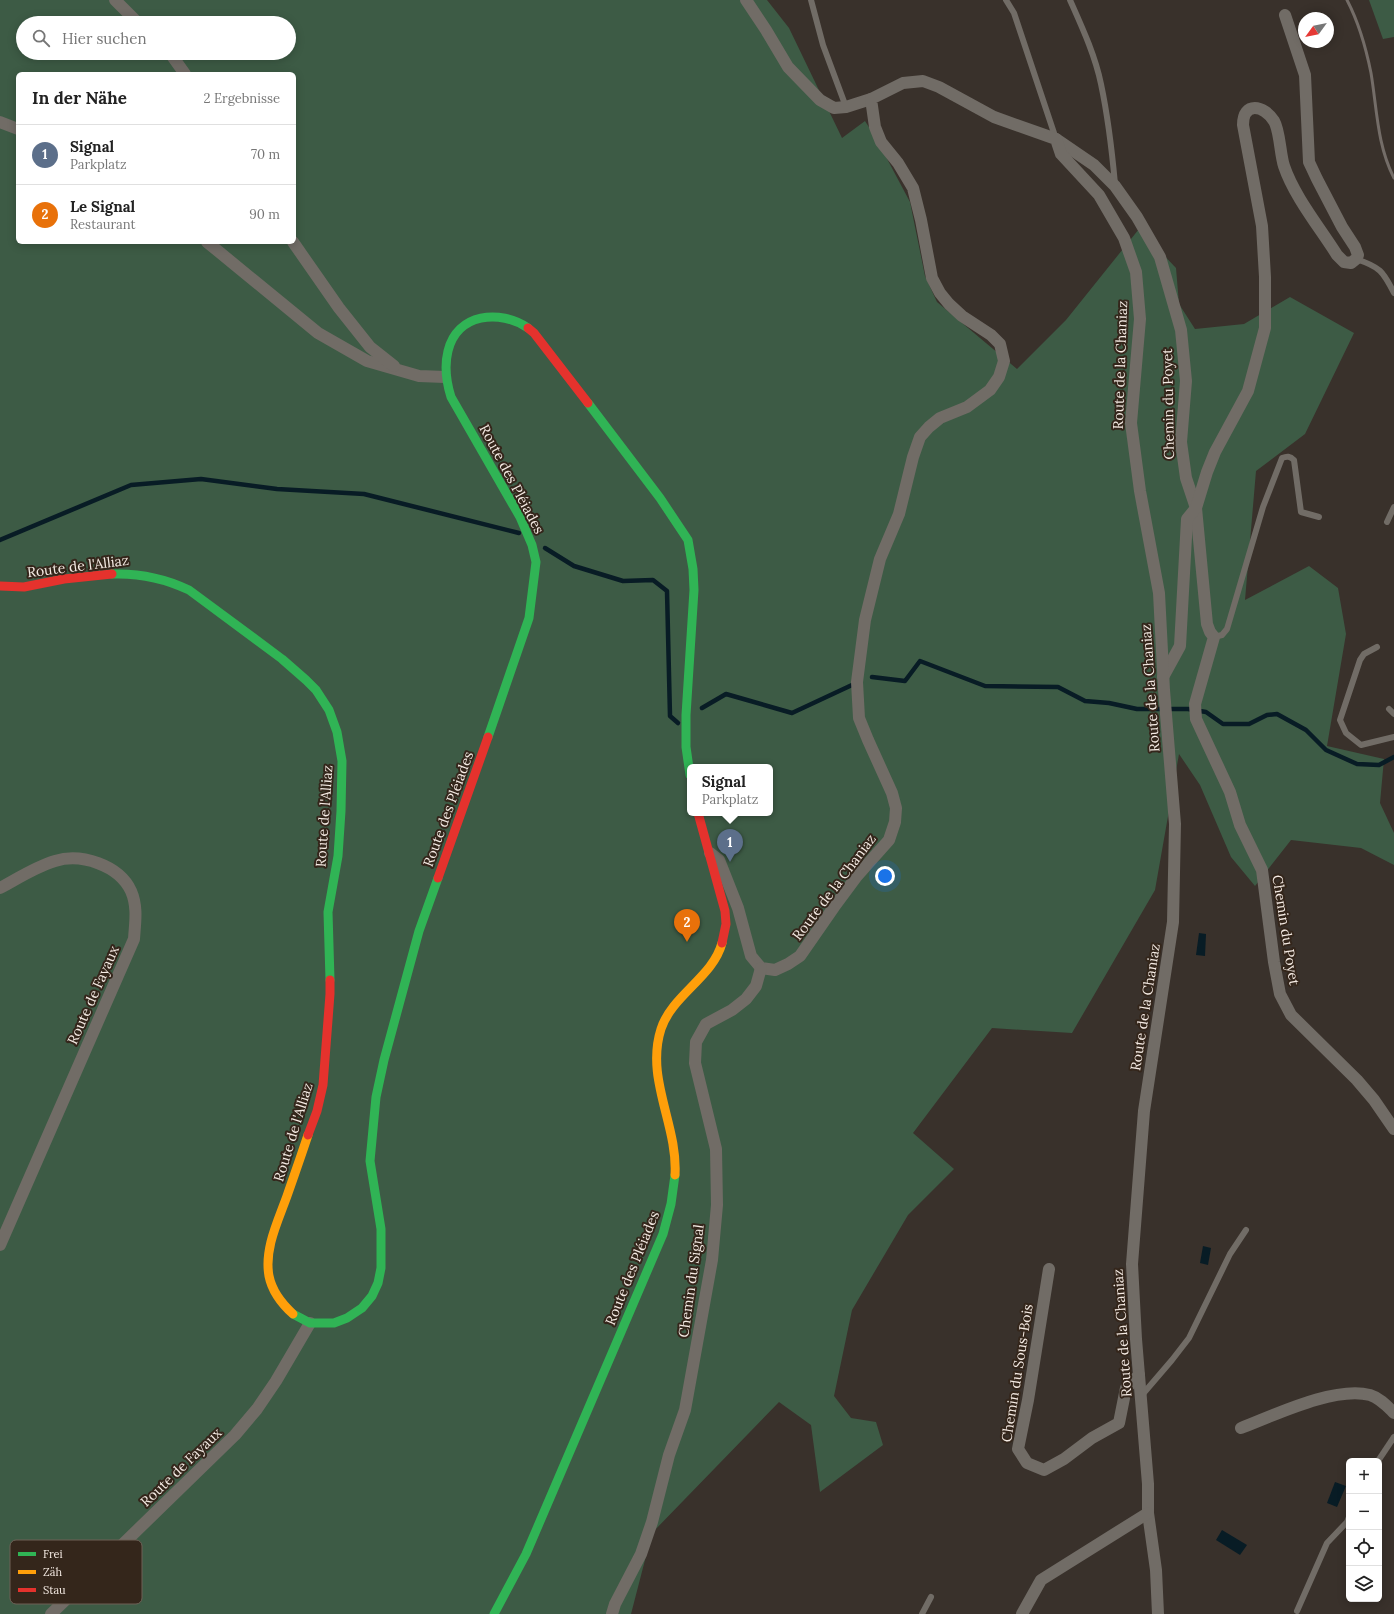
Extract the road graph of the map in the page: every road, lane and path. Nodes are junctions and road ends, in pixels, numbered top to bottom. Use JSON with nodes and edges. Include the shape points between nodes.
{"nodes":[{"id":1,"x":115,"y":0,"type":"edge"},
{"id":2,"x":746,"y":0,"type":"edge"},
{"id":3,"x":811,"y":0,"type":"edge"},
{"id":4,"x":1006,"y":0,"type":"edge"},
{"id":5,"x":1070,"y":0,"type":"edge"},
{"id":6,"x":1285,"y":15,"type":"dead end"},
{"id":7,"x":131,"y":16,"type":"edge"},
{"id":8,"x":175,"y":60,"type":"edge"},
{"id":9,"x":184,"y":72,"type":"edge"},
{"id":10,"x":871,"y":99,"type":"junction"},
{"id":11,"x":846,"y":107,"type":"junction"},
{"id":12,"x":0,"y":122,"type":"edge"},
{"id":13,"x":16,"y":128,"type":"edge"},
{"id":14,"x":1056,"y":139,"type":"junction"},
{"id":15,"x":1115,"y":186,"type":"junction"},
{"id":16,"x":209,"y":244,"type":"edge"},
{"id":17,"x":294,"y":244,"type":"edge"},
{"id":18,"x":1356,"y":259,"type":"junction"},
{"id":19,"x":1394,"y":293,"type":"edge"},
{"id":20,"x":402,"y":372,"type":"junction"},
{"id":21,"x":445,"y":377,"type":"junction"},
{"id":22,"x":1394,"y":507,"type":"edge"},
{"id":23,"x":1196,"y":508,"type":"junction"},
{"id":24,"x":1319,"y":517,"type":"dead end"},
{"id":25,"x":1387,"y":522,"type":"dead end"},
{"id":26,"x":0,"y":586,"type":"edge"},
{"id":27,"x":1214,"y":637,"type":"junction"},
{"id":28,"x":1377,"y":647,"type":"dead end"},
{"id":29,"x":1163,"y":677,"type":"junction"},
{"id":30,"x":1389,"y":709,"type":"dead end"},
{"id":31,"x":1394,"y":714,"type":"edge"},
{"id":32,"x":1394,"y":737,"type":"edge"},
{"id":33,"x":688,"y":764,"type":"edge"},
{"id":34,"x":699,"y":816,"type":"edge"},
{"id":35,"x":709,"y":852,"type":"junction"},
{"id":36,"x":0,"y":888,"type":"edge"},
{"id":37,"x":761,"y":968,"type":"junction"},
{"id":38,"x":1394,"y":1129,"type":"edge"},
{"id":39,"x":1246,"y":1230,"type":"dead end"},
{"id":40,"x":0,"y":1245,"type":"edge"},
{"id":41,"x":1049,"y":1269,"type":"dead end"},
{"id":42,"x":310,"y":1323,"type":"junction"},
{"id":43,"x":1139,"y":1375,"type":"junction"},
{"id":44,"x":1142,"y":1395,"type":"junction"},
{"id":45,"x":1394,"y":1413,"type":"edge"},
{"id":46,"x":1241,"y":1428,"type":"dead end"},
{"id":47,"x":1394,"y":1437,"type":"edge"},
{"id":48,"x":1380,"y":1458,"type":"edge"},
{"id":49,"x":1148,"y":1513,"type":"junction"},
{"id":50,"x":1346,"y":1523,"type":"edge"},
{"id":51,"x":127,"y":1540,"type":"edge"},
{"id":52,"x":931,"y":1597,"type":"dead end"},
{"id":53,"x":61,"y":1604,"type":"edge"},
{"id":54,"x":1297,"y":1611,"type":"dead end"},
{"id":55,"x":51,"y":1614,"type":"edge"},
{"id":56,"x":494,"y":1614,"type":"edge"},
{"id":57,"x":612,"y":1614,"type":"edge"},
{"id":58,"x":922,"y":1614,"type":"edge"},
{"id":59,"x":1022,"y":1614,"type":"edge"},
{"id":60,"x":1158,"y":1614,"type":"edge"}],
"edges":[{"from":1,"to":7,"type":"street"},
{"from":2,"to":11,"type":"street","via":[[788,67],[804,85],[820,100],[834,108]]},
{"from":3,"to":11,"type":"lane","via":[[823,45]]},
{"from":4,"to":14,"type":"lane","via":[[1014,13]]},
{"from":5,"to":15,"type":"lane","via":[[1089,44],[1101,83]]},
{"from":6,"to":18,"type":"street","via":[[1305,75],[1309,162],[1338,220],[1355,247],[1358,254]]},
{"from":8,"to":9,"type":"street"},
{"from":10,"to":11,"type":"street"},
{"from":10,"to":14,"type":"street","via":[[903,83],[923,81],[994,117]]},
{"from":10,"to":37,"type":"street","name":"Route de la Chaniaz","via":[[875,127],[881,142],[913,188],[932,278],[949,304],[1000,344],[1004,361],[999,377],[990,390],[967,407],[940,418],[920,437],[899,514],[880,560],[865,620],[857,682],[859,718],[892,793],[896,808],[895,822],[889,840],[857,876],[800,956],[775,970]]},
{"from":12,"to":13,"type":"street"},
{"from":14,"to":15,"type":"street","name":"Chemin du Poyet","via":[[1094,165]]},
{"from":14,"to":29,"type":"street","name":"Route de la Chaniaz","via":[[1061,154],[1098,195],[1124,238],[1136,272],[1140,319],[1131,424],[1140,491],[1159,593]]},
{"from":15,"to":23,"type":"street","name":"Chemin du Poyet","via":[[1160,257],[1181,330],[1186,381],[1181,442],[1186,478]]},
{"from":16,"to":20,"type":"street","via":[[318,333],[367,361]]},
{"from":17,"to":20,"type":"street","via":[[370,347]]},
{"from":18,"to":19,"type":"lane","via":[[1372,264],[1385,274]]},
{"from":18,"to":23,"type":"street","via":[[1351,263],[1344,262],[1337,255],[1296,194],[1284,166],[1275,122],[1266,111],[1256,107],[1248,110],[1243,116],[1243,125],[1262,226],[1265,328],[1248,391],[1215,452]]},
{"from":20,"to":21,"type":"street","via":[[419,376]]},
{"from":21,"to":33,"type":"street","name":"Route des Pléiades","via":[[450,345],[457,333],[467,324],[479,317],[493,315],[521,324],[534,333],[546,348],[660,498],[688,540],[694,569],[686,715]]},
{"from":21,"to":42,"type":"street","name":"Route des Pléiades","via":[[451,397],[520,517],[532,545],[536,562],[532,597],[522,640],[419,932],[384,1060],[376,1097],[370,1161],[381,1229],[381,1268],[378,1283],[362,1308],[347,1318],[334,1323]]},
{"from":22,"to":25,"type":"lane"},
{"from":23,"to":27,"type":"street","name":"Chemin du Poyet","via":[[1208,624]]},
{"from":23,"to":29,"type":"street","via":[[1187,519],[1180,646]]},
{"from":24,"to":27,"type":"lane","via":[[1301,512],[1294,460],[1286,456],[1282,458],[1263,507],[1227,629],[1222,635]]},
{"from":26,"to":42,"type":"street","name":"Route de l'Alliaz","via":[[25,587],[65,579],[123,574],[153,575],[177,583],[301,675],[316,690],[334,720],[342,761],[341,811],[338,856],[328,912],[330,982],[325,1073],[317,1111],[274,1232],[268,1260],[269,1276],[279,1299],[292,1314]]},
{"from":27,"to":38,"type":"street","name":"Chemin du Poyet","via":[[1195,704],[1196,719],[1230,792],[1240,825],[1262,870],[1280,994],[1291,1015],[1357,1080]]},
{"from":28,"to":32,"type":"lane","via":[[1364,654],[1360,660],[1340,720],[1346,733],[1361,745]]},
{"from":29,"to":43,"type":"street","name":"Route de la Chaniaz","via":[[1175,824],[1173,922],[1144,1112],[1132,1264]]},
{"from":30,"to":31,"type":"lane"},
{"from":34,"to":35,"type":"street","name":"Route des Pléiades"},
{"from":35,"to":37,"type":"street","via":[[720,860],[738,908],[751,956]]},
{"from":35,"to":56,"type":"street","name":"Route des Pléiades","via":[[725,916],[726,930],[723,943],[706,970],[677,1000],[662,1027],[657,1044],[656,1076],[672,1133],[675,1154],[672,1202],[664,1234],[526,1554]]},
{"from":36,"to":40,"type":"street","name":"Route de Fayaux","via":[[56,860],[83,858],[102,865],[123,879],[131,891],[136,914],[134,939]]},
{"from":37,"to":57,"type":"street","name":"Chemin du Signal","via":[[756,986],[746,999],[706,1024],[696,1042],[695,1063],[716,1149],[717,1205],[712,1260],[685,1410],[669,1455],[641,1554]]},
{"from":39,"to":44,"type":"lane","via":[[1230,1254],[1189,1338]]},
{"from":41,"to":43,"type":"street","name":"Chemin du Sous-Bois","via":[[1018,1449],[1027,1463],[1044,1470],[1119,1423],[1126,1388]]},
{"from":42,"to":51,"type":"street","name":"Route de Fayaux","via":[[276,1381],[235,1435]]},
{"from":43,"to":44,"type":"street","name":"Route de la Chaniaz"},
{"from":44,"to":49,"type":"street","name":"Route de la Chaniaz"},
{"from":45,"to":46,"type":"street","via":[[1371,1395],[1350,1392],[1310,1402]]},
{"from":47,"to":48,"type":"lane"},
{"from":49,"to":59,"type":"street","via":[[1041,1580]]},
{"from":49,"to":60,"type":"street","name":"Route de la Chaniaz","via":[[1156,1570]]},
{"from":50,"to":54,"type":"lane","via":[[1327,1543]]},
{"from":52,"to":58,"type":"lane"},
{"from":53,"to":55,"type":"street","name":"Route de Fayaux"}]}
